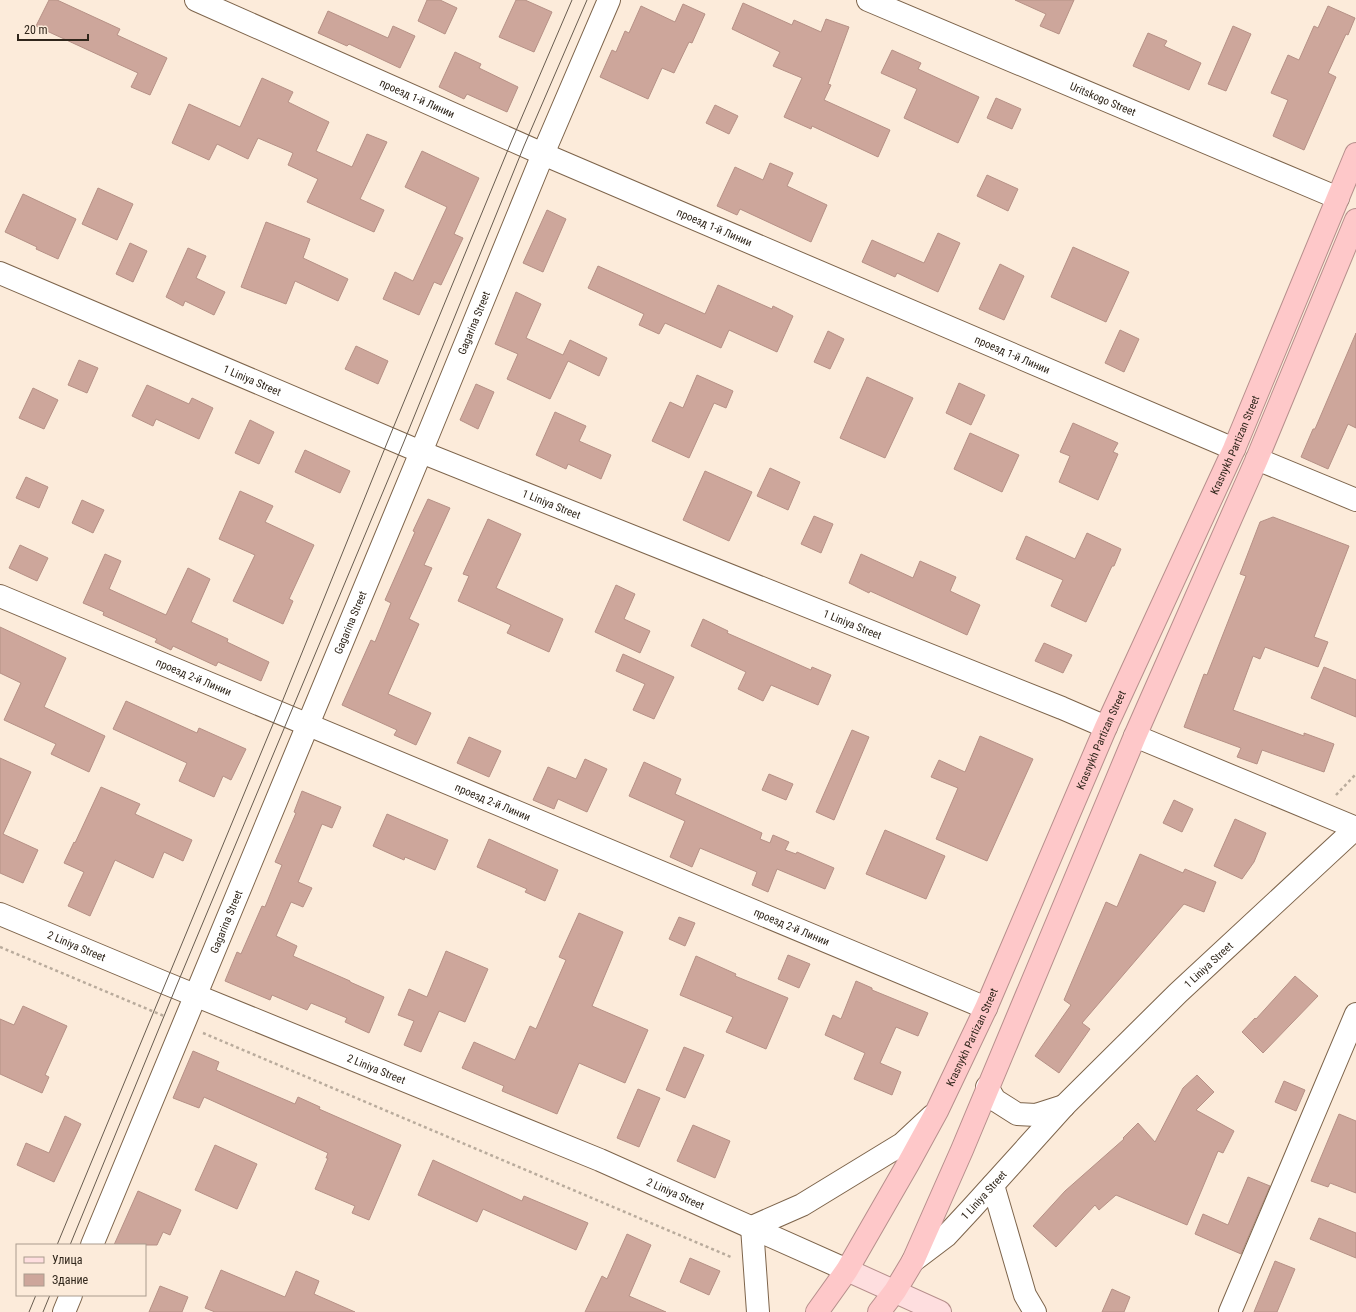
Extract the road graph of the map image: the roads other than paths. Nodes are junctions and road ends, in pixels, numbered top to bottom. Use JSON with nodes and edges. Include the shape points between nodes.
{"nodes":[{"id":1,"x":196,"y":0,"type":"edge"},
{"id":2,"x":608,"y":0,"type":"edge"},
{"id":3,"x":868,"y":0,"type":"edge"},
{"id":4,"x":543,"y":154,"type":"junction"},
{"id":5,"x":1356,"y":154,"type":"edge"},
{"id":6,"x":1338,"y":198,"type":"junction"},
{"id":7,"x":1356,"y":220,"type":"edge"},
{"id":8,"x":0,"y":273,"type":"edge"},
{"id":9,"x":1234,"y":449,"type":"junction"},
{"id":10,"x":421,"y":452,"type":"junction"},
{"id":11,"x":1257,"y":459,"type":"junction"},
{"id":12,"x":1356,"y":500,"type":"edge"},
{"id":13,"x":0,"y":596,"type":"edge"},
{"id":14,"x":309,"y":724,"type":"junction"},
{"id":15,"x":1106,"y":727,"type":"junction"},
{"id":16,"x":1135,"y":736,"type":"junction"},
{"id":17,"x":1356,"y":828,"type":"edge"},
{"id":18,"x":0,"y":914,"type":"edge"},
{"id":19,"x":196,"y":995,"type":"junction"},
{"id":20,"x":986,"y":1008,"type":"junction"},
{"id":21,"x":1356,"y":1014,"type":"edge"},
{"id":22,"x":987,"y":1087,"type":"junction"},
{"id":23,"x":1065,"y":1105,"type":"junction"},
{"id":24,"x":937,"y":1111,"type":"junction"},
{"id":25,"x":994,"y":1185,"type":"junction"},
{"id":26,"x":752,"y":1227,"type":"junction"},
{"id":27,"x":92,"y":1244,"type":"edge"},
{"id":28,"x":914,"y":1260,"type":"junction"},
{"id":29,"x":847,"y":1270,"type":"junction"},
{"id":30,"x":895,"y":1291,"type":"junction"},
{"id":31,"x":71,"y":1296,"type":"edge"},
{"id":32,"x":64,"y":1312,"type":"edge"},
{"id":33,"x":758,"y":1312,"type":"edge"},
{"id":34,"x":817,"y":1312,"type":"edge"},
{"id":35,"x":879,"y":1312,"type":"edge"},
{"id":36,"x":940,"y":1312,"type":"edge"},
{"id":37,"x":1035,"y":1312,"type":"edge"},
{"id":38,"x":1230,"y":1312,"type":"edge"}],
"edges":[{"from":1,"to":4,"type":"street","name":"проезд 1-й Линии"},
{"from":2,"to":4,"type":"street","name":"Gagarina Street"},
{"from":3,"to":6,"type":"street","name":"Uritskogo Street"},
{"from":4,"to":9,"type":"street","name":"проезд 1-й Линии"},
{"from":4,"to":10,"type":"street","name":"Gagarina Street"},
{"from":5,"to":6,"type":"highway","name":"Krasnykh Partizan Street"},
{"from":6,"to":9,"type":"highway","name":"Krasnykh Partizan Street"},
{"from":7,"to":11,"type":"highway"},
{"from":8,"to":10,"type":"street","name":"1 Liniya Street"},
{"from":9,"to":15,"type":"highway","name":"Krasnykh Partizan Street"},
{"from":10,"to":14,"type":"street","name":"Gagarina Street"},
{"from":10,"to":15,"type":"street","name":"1 Liniya Street"},
{"from":11,"to":12,"type":"street"},
{"from":11,"to":16,"type":"highway"},
{"from":13,"to":14,"type":"street","name":"проезд 2-й Линии"},
{"from":14,"to":19,"type":"street","name":"Gagarina Street"},
{"from":14,"to":20,"type":"street","name":"проезд 2-й Линии"},
{"from":15,"to":20,"type":"highway","name":"Krasnykh Partizan Street"},
{"from":16,"to":17,"type":"street","name":"1 Liniya Street"},
{"from":16,"to":22,"type":"highway"},
{"from":17,"to":23,"type":"street","name":"1 Liniya Street","via":[[1178,992]]},
{"from":18,"to":19,"type":"street","name":"2 Liniya Street"},
{"from":19,"to":26,"type":"street","name":"2 Liniya Street","via":[[600,1160]]},
{"from":19,"to":27,"type":"street","name":"Gagarina Street"},
{"from":20,"to":24,"type":"highway","name":"Krasnykh Partizan Street"},
{"from":21,"to":38,"type":"street"},
{"from":22,"to":23,"type":"street","name":"1 Liniya Street","via":[[995,1100],[1017,1114],[1036,1115]]},
{"from":22,"to":28,"type":"highway"},
{"from":23,"to":25,"type":"street","name":"1 Liniya Street"},
{"from":24,"to":26,"type":"street","via":[[902,1144],[802,1205]]},
{"from":24,"to":29,"type":"highway","name":"Krasnykh Partizan Street"},
{"from":25,"to":28,"type":"street","name":"1 Liniya Street","via":[[946,1236]]},
{"from":25,"to":37,"type":"street","via":[[1025,1295]]},
{"from":26,"to":29,"type":"street","name":"2 Liniya Street"},
{"from":26,"to":33,"type":"street"},
{"from":28,"to":30,"type":"highway"},
{"from":29,"to":30,"type":"main road","name":"2 Liniya Street"},
{"from":29,"to":34,"type":"highway","name":"Krasnykh Partizan Street"},
{"from":30,"to":35,"type":"highway"},
{"from":30,"to":36,"type":"main road","name":"2 Liniya Street"},
{"from":31,"to":32,"type":"street"}]}
